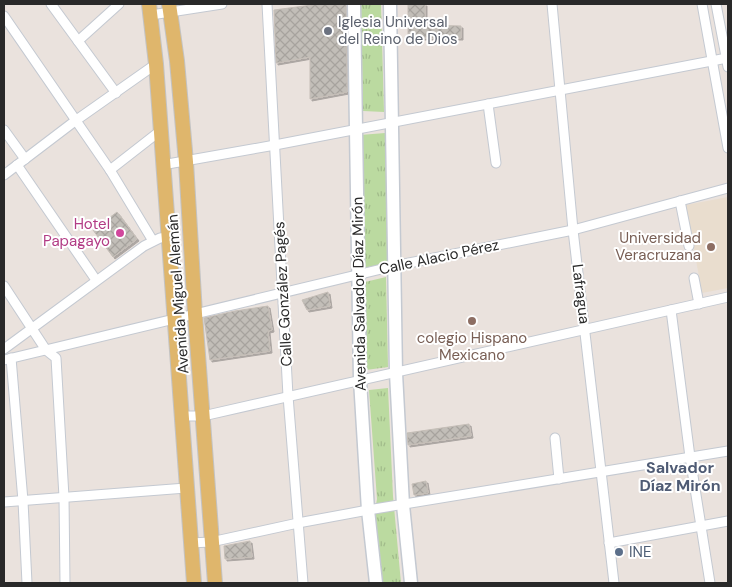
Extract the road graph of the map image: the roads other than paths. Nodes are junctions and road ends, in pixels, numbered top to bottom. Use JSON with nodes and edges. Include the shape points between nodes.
{"nodes":[{"id":1,"x":51,"y":4,"type":"edge"},
{"id":2,"x":119,"y":4,"type":"edge"},
{"id":3,"x":222,"y":4,"type":"edge"},
{"id":4,"x":267,"y":4,"type":"edge"},
{"id":5,"x":354,"y":4,"type":"edge"},
{"id":6,"x":390,"y":4,"type":"edge"},
{"id":7,"x":552,"y":4,"type":"edge"},
{"id":8,"x":702,"y":4,"type":"edge"},
{"id":9,"x":716,"y":4,"type":"edge"},
{"id":10,"x":170,"y":8,"type":"edge"},
{"id":11,"x":150,"y":10,"type":"edge"},
{"id":12,"x":4,"y":16,"type":"edge"},
{"id":13,"x":78,"y":41,"type":"junction"},
{"id":14,"x":713,"y":60,"type":"junction"},
{"id":15,"x":727,"y":63,"type":"edge"},
{"id":16,"x":156,"y":64,"type":"junction"},
{"id":17,"x":560,"y":90,"type":"junction"},
{"id":18,"x":116,"y":92,"type":"junction"},
{"id":19,"x":488,"y":104,"type":"junction"},
{"id":20,"x":75,"y":121,"type":"junction"},
{"id":21,"x":393,"y":122,"type":"junction"},
{"id":22,"x":4,"y":130,"type":"edge"},
{"id":23,"x":355,"y":130,"type":"junction"},
{"id":24,"x":160,"y":132,"type":"junction"},
{"id":25,"x":275,"y":145,"type":"junction"},
{"id":26,"x":728,"y":148,"type":"edge"},
{"id":27,"x":25,"y":159,"type":"junction"},
{"id":28,"x":186,"y":162,"type":"junction"},
{"id":29,"x":496,"y":163,"type":"dead end"},
{"id":30,"x":162,"y":164,"type":"junction"},
{"id":31,"x":17,"y":166,"type":"junction"},
{"id":32,"x":110,"y":170,"type":"junction"},
{"id":33,"x":4,"y":175,"type":"edge"},
{"id":34,"x":728,"y":188,"type":"edge"},
{"id":35,"x":680,"y":201,"type":"junction"},
{"id":36,"x":573,"y":230,"type":"junction"},
{"id":37,"x":168,"y":237,"type":"junction"},
{"id":38,"x":153,"y":241,"type":"junction"},
{"id":39,"x":689,"y":246,"type":"dead end"},
{"id":40,"x":394,"y":266,"type":"junction"},
{"id":41,"x":358,"y":274,"type":"junction"},
{"id":42,"x":694,"y":278,"type":"dead end"},
{"id":43,"x":96,"y":280,"type":"junction"},
{"id":44,"x":4,"y":286,"type":"edge"},
{"id":45,"x":283,"y":294,"type":"junction"},
{"id":46,"x":728,"y":298,"type":"edge"},
{"id":47,"x":699,"y":304,"type":"junction"},
{"id":48,"x":671,"y":310,"type":"junction"},
{"id":49,"x":195,"y":314,"type":"junction"},
{"id":50,"x":174,"y":319,"type":"junction"},
{"id":51,"x":32,"y":329,"type":"junction"},
{"id":52,"x":586,"y":330,"type":"junction"},
{"id":53,"x":4,"y":349,"type":"edge"},
{"id":54,"x":46,"y":350,"type":"junction"},
{"id":55,"x":7,"y":359,"type":"edge"},
{"id":56,"x":396,"y":373,"type":"junction"},
{"id":57,"x":360,"y":380,"type":"junction"},
{"id":58,"x":288,"y":396,"type":"junction"},
{"id":59,"x":180,"y":416,"type":"junction"},
{"id":60,"x":203,"y":416,"type":"junction"},
{"id":61,"x":555,"y":438,"type":"dead end"},
{"id":62,"x":728,"y":451,"type":"edge"},
{"id":63,"x":690,"y":457,"type":"junction"},
{"id":64,"x":602,"y":472,"type":"junction"},
{"id":65,"x":559,"y":479,"type":"junction"},
{"id":66,"x":186,"y":488,"type":"junction"},
{"id":67,"x":64,"y":497,"type":"junction"},
{"id":68,"x":23,"y":501,"type":"junction"},
{"id":69,"x":4,"y":502,"type":"edge"},
{"id":70,"x":403,"y":505,"type":"junction"},
{"id":71,"x":368,"y":510,"type":"junction"},
{"id":72,"x":728,"y":521,"type":"edge"},
{"id":73,"x":298,"y":523,"type":"junction"},
{"id":74,"x":701,"y":526,"type":"junction"},
{"id":75,"x":211,"y":542,"type":"junction"},
{"id":76,"x":190,"y":543,"type":"junction"},
{"id":77,"x":609,"y":543,"type":"junction"},
{"id":78,"x":27,"y":583,"type":"edge"},
{"id":79,"x":66,"y":583,"type":"edge"},
{"id":80,"x":194,"y":583,"type":"edge"},
{"id":81,"x":215,"y":583,"type":"edge"},
{"id":82,"x":303,"y":583,"type":"edge"},
{"id":83,"x":376,"y":583,"type":"edge"},
{"id":84,"x":411,"y":583,"type":"edge"},
{"id":85,"x":614,"y":583,"type":"edge"},
{"id":86,"x":710,"y":583,"type":"edge"}],
"edges":[{"from":1,"to":13,"type":"street"},
{"from":2,"to":13,"type":"street"},
{"from":3,"to":10,"type":"street"},
{"from":4,"to":25,"type":"street","name":"Calle González Pagés"},
{"from":5,"to":23,"type":"main road","name":"Avenida Salvador Díaz Mirón"},
{"from":6,"to":21,"type":"main road"},
{"from":7,"to":17,"type":"street","name":"Lafragua"},
{"from":8,"to":14,"type":"street"},
{"from":9,"to":15,"type":"street"},
{"from":10,"to":11,"type":"street"},
{"from":10,"to":28,"type":"main road","name":"Avenida Miguel Alemán"},
{"from":11,"to":16,"type":"main road","name":"Avenida Miguel Alemán"},
{"from":12,"to":20,"type":"street"},
{"from":13,"to":18,"type":"street"},
{"from":14,"to":15,"type":"street"},
{"from":14,"to":17,"type":"street"},
{"from":14,"to":26,"type":"street"},
{"from":16,"to":18,"type":"street"},
{"from":16,"to":24,"type":"main road","name":"Avenida Miguel Alemán"},
{"from":17,"to":19,"type":"street"},
{"from":17,"to":36,"type":"street","name":"Lafragua"},
{"from":18,"to":20,"type":"street"},
{"from":19,"to":21,"type":"street"},
{"from":19,"to":29,"type":"street"},
{"from":20,"to":27,"type":"street"},
{"from":20,"to":32,"type":"street"},
{"from":21,"to":23,"type":"street"},
{"from":21,"to":40,"type":"main road"},
{"from":22,"to":27,"type":"street"},
{"from":23,"to":25,"type":"street"},
{"from":23,"to":41,"type":"main road","name":"Avenida Salvador Díaz Mirón"},
{"from":24,"to":30,"type":"main road","name":"Avenida Miguel Alemán"},
{"from":24,"to":32,"type":"street"},
{"from":25,"to":28,"type":"street"},
{"from":25,"to":45,"type":"street","name":"Calle González Pagés"},
{"from":27,"to":31,"type":"street"},
{"from":28,"to":30,"type":"street"},
{"from":28,"to":49,"type":"main road","name":"Avenida Miguel Alemán"},
{"from":30,"to":37,"type":"main road","name":"Avenida Miguel Alemán"},
{"from":31,"to":33,"type":"street"},
{"from":31,"to":43,"type":"street"},
{"from":32,"to":38,"type":"street"},
{"from":34,"to":35,"type":"street","name":"Calle Alacio Pérez"},
{"from":35,"to":36,"type":"street","name":"Calle Alacio Pérez"},
{"from":35,"to":39,"type":"street"},
{"from":36,"to":40,"type":"street","name":"Calle Alacio Pérez"},
{"from":36,"to":52,"type":"street","name":"Lafragua"},
{"from":37,"to":38,"type":"street"},
{"from":37,"to":50,"type":"main road","name":"Avenida Miguel Alemán"},
{"from":38,"to":43,"type":"street"},
{"from":40,"to":41,"type":"street","name":"Calle Alacio Pérez"},
{"from":40,"to":56,"type":"main road"},
{"from":41,"to":45,"type":"street","name":"Calle Alacio Pérez"},
{"from":41,"to":57,"type":"main road","name":"Avenida Salvador Díaz Mirón"},
{"from":42,"to":47,"type":"street"},
{"from":43,"to":51,"type":"street"},
{"from":44,"to":51,"type":"street"},
{"from":45,"to":49,"type":"street","name":"Calle Alacio Pérez"},
{"from":45,"to":58,"type":"street","name":"Calle González Pagés"},
{"from":46,"to":47,"type":"street"},
{"from":47,"to":48,"type":"street"},
{"from":48,"to":52,"type":"street"},
{"from":48,"to":63,"type":"street"},
{"from":49,"to":50,"type":"street","name":"Calle Alacio Pérez"},
{"from":49,"to":60,"type":"main road","name":"Avenida Miguel Alemán"},
{"from":50,"to":54,"type":"street","name":"Calle Alacio Pérez"},
{"from":50,"to":59,"type":"main road","name":"Avenida Miguel Alemán"},
{"from":51,"to":53,"type":"street"},
{"from":51,"to":54,"type":"street"},
{"from":52,"to":56,"type":"street"},
{"from":52,"to":64,"type":"street","name":"Lafragua"},
{"from":54,"to":55,"type":"street","name":"Calle Alacio Pérez"},
{"from":54,"to":67,"type":"street","via":[[56,358]]},
{"from":55,"to":68,"type":"street"},
{"from":56,"to":57,"type":"street"},
{"from":56,"to":70,"type":"main road"},
{"from":57,"to":58,"type":"street"},
{"from":57,"to":71,"type":"main road","name":"Avenida Salvador Díaz Mirón"},
{"from":58,"to":60,"type":"street"},
{"from":58,"to":73,"type":"street","name":"Calle González Pagés"},
{"from":59,"to":60,"type":"street"},
{"from":59,"to":66,"type":"main road","name":"Avenida Miguel Alemán"},
{"from":60,"to":75,"type":"main road","name":"Avenida Miguel Alemán"},
{"from":61,"to":65,"type":"street"},
{"from":62,"to":63,"type":"street"},
{"from":63,"to":64,"type":"street"},
{"from":63,"to":74,"type":"street"},
{"from":64,"to":65,"type":"street"},
{"from":64,"to":77,"type":"street","name":"Lafragua"},
{"from":65,"to":70,"type":"street"},
{"from":66,"to":67,"type":"street"},
{"from":66,"to":76,"type":"main road","name":"Avenida Miguel Alemán"},
{"from":67,"to":68,"type":"street"},
{"from":67,"to":79,"type":"street"},
{"from":68,"to":69,"type":"street"},
{"from":68,"to":78,"type":"street"},
{"from":70,"to":71,"type":"street"},
{"from":70,"to":84,"type":"main road"},
{"from":71,"to":73,"type":"street"},
{"from":71,"to":83,"type":"main road","name":"Avenida Salvador Díaz Mirón"},
{"from":72,"to":74,"type":"street"},
{"from":73,"to":75,"type":"street"},
{"from":73,"to":82,"type":"street","name":"Calle González Pagés"},
{"from":74,"to":77,"type":"street"},
{"from":74,"to":86,"type":"street"},
{"from":75,"to":76,"type":"street"},
{"from":75,"to":81,"type":"main road","name":"Avenida Miguel Alemán"},
{"from":76,"to":80,"type":"main road","name":"Avenida Miguel Alemán"},
{"from":77,"to":85,"type":"street","name":"Lafragua"}]}
